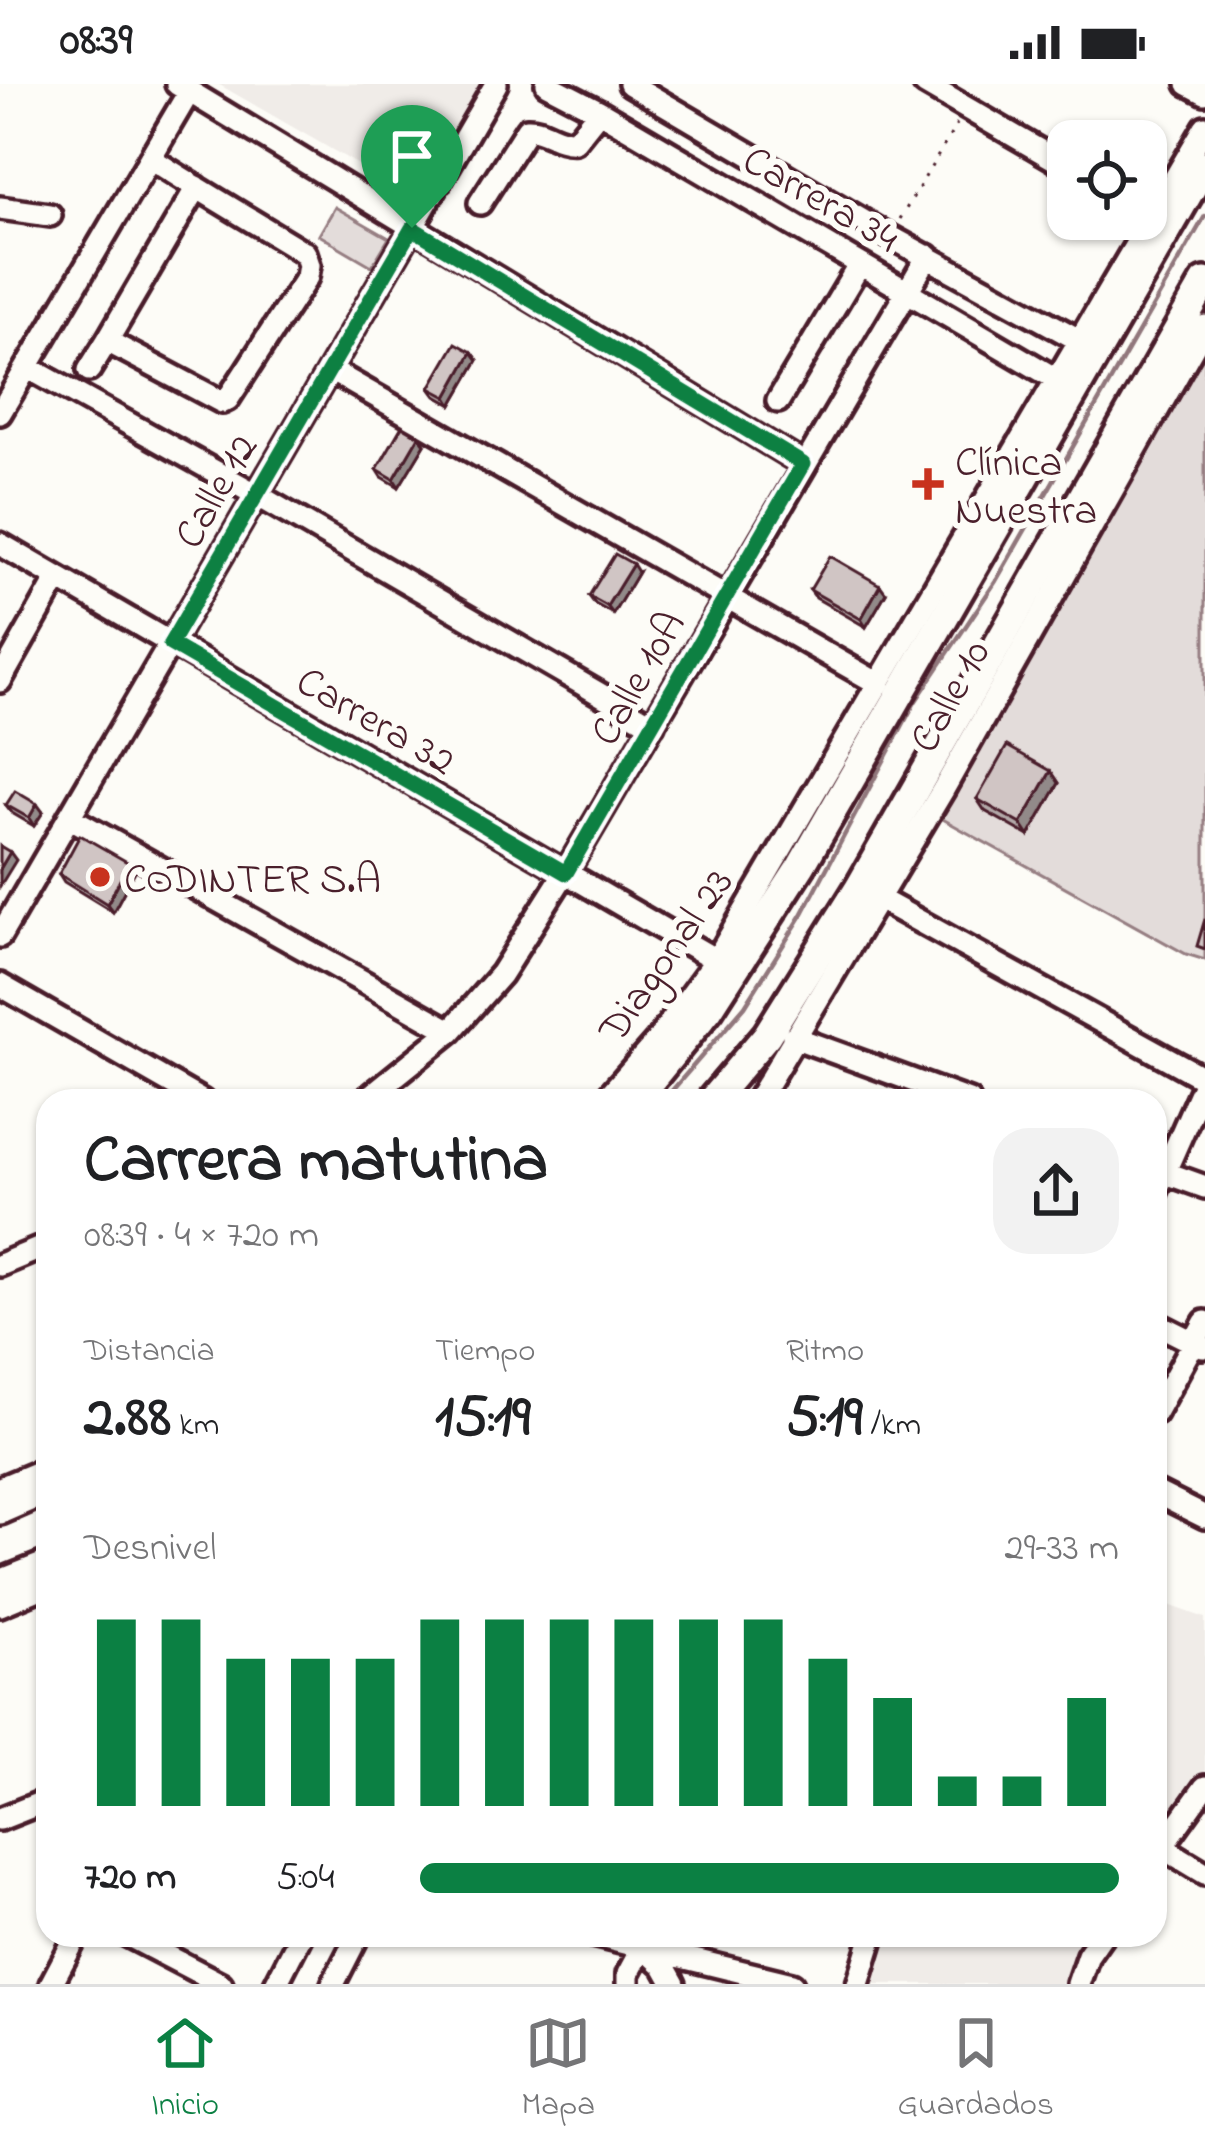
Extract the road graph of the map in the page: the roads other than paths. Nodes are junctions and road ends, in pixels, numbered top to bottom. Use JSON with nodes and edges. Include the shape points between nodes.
{"nodes":[{"id":1,"x":496,"y":84,"type":"edge"},
{"id":2,"x":547,"y":84,"type":"edge"},
{"id":3,"x":630,"y":84,"type":"edge"},
{"id":4,"x":925,"y":84,"type":"edge"},
{"id":5,"x":1188,"y":84,"type":"edge"},
{"id":6,"x":183,"y":88,"type":"edge"},
{"id":7,"x":1205,"y":93,"type":"edge"},
{"id":8,"x":599,"y":111,"type":"junction"},
{"id":9,"x":1205,"y":128,"type":"edge"},
{"id":10,"x":1047,"y":155,"type":"edge"},
{"id":11,"x":150,"y":158,"type":"junction"},
{"id":12,"x":1205,"y":165,"type":"edge"},
{"id":13,"x":1167,"y":186,"type":"edge"},
{"id":14,"x":197,"y":187,"type":"junction"},
{"id":15,"x":480,"y":203,"type":"dead end"},
{"id":16,"x":0,"y":208,"type":"edge"},
{"id":17,"x":50,"y":214,"type":"dead end"},
{"id":18,"x":412,"y":228,"type":"junction"},
{"id":19,"x":1135,"y":240,"type":"edge"},
{"id":20,"x":928,"y":256,"type":"junction"},
{"id":21,"x":860,"y":264,"type":"junction"},
{"id":22,"x":1205,"y":282,"type":"edge"},
{"id":23,"x":909,"y":293,"type":"junction"},
{"id":24,"x":1205,"y":326,"type":"edge"},
{"id":25,"x":1079,"y":340,"type":"junction"},
{"id":26,"x":107,"y":341,"type":"junction"},
{"id":27,"x":27,"y":367,"type":"junction"},
{"id":28,"x":89,"y":370,"type":"dead end"},
{"id":29,"x":330,"y":370,"type":"junction"},
{"id":30,"x":1056,"y":380,"type":"junction"},
{"id":31,"x":778,"y":401,"type":"dead end"},
{"id":32,"x":0,"y":413,"type":"edge"},
{"id":33,"x":803,"y":464,"type":"junction"},
{"id":34,"x":257,"y":495,"type":"junction"},
{"id":35,"x":0,"y":544,"type":"edge"},
{"id":36,"x":58,"y":578,"type":"junction"},
{"id":37,"x":728,"y":597,"type":"junction"},
{"id":38,"x":170,"y":644,"type":"junction"},
{"id":39,"x":0,"y":681,"type":"edge"},
{"id":40,"x":879,"y":684,"type":"junction"},
{"id":41,"x":652,"y":725,"type":"junction"},
{"id":42,"x":941,"y":778,"type":"junction"},
{"id":43,"x":69,"y":817,"type":"junction"},
{"id":44,"x":792,"y":857,"type":"junction"},
{"id":45,"x":566,"y":873,"type":"junction"},
{"id":46,"x":869,"y":894,"type":"junction"},
{"id":47,"x":0,"y":936,"type":"edge"},
{"id":48,"x":716,"y":960,"type":"junction"},
{"id":49,"x":0,"y":985,"type":"edge"},
{"id":50,"x":451,"y":1030,"type":"junction"},
{"id":51,"x":794,"y":1037,"type":"junction"},
{"id":52,"x":1205,"y":1080,"type":"edge"},
{"id":53,"x":181,"y":1089,"type":"edge"},
{"id":54,"x":379,"y":1089,"type":"edge"},
{"id":55,"x":615,"y":1089,"type":"edge"},
{"id":56,"x":644,"y":1089,"type":"edge"},
{"id":57,"x":721,"y":1089,"type":"edge"},
{"id":58,"x":763,"y":1089,"type":"edge"},
{"id":59,"x":936,"y":1089,"type":"edge"},
{"id":60,"x":1167,"y":1160,"type":"edge"},
{"id":61,"x":1167,"y":1181,"type":"edge"},
{"id":62,"x":1205,"y":1187,"type":"edge"},
{"id":63,"x":36,"y":1250,"type":"edge"},
{"id":64,"x":0,"y":1265,"type":"edge"},
{"id":65,"x":1167,"y":1327,"type":"edge"},
{"id":66,"x":1202,"y":1338,"type":"edge"},
{"id":67,"x":1167,"y":1394,"type":"edge"},
{"id":68,"x":36,"y":1473,"type":"edge"},
{"id":69,"x":0,"y":1488,"type":"edge"},
{"id":70,"x":36,"y":1494,"type":"edge"},
{"id":71,"x":1167,"y":1498,"type":"edge"},
{"id":72,"x":0,"y":1510,"type":"edge"},
{"id":73,"x":1205,"y":1517,"type":"edge"},
{"id":74,"x":36,"y":1569,"type":"edge"},
{"id":75,"x":0,"y":1584,"type":"edge"},
{"id":76,"x":36,"y":1590,"type":"edge"},
{"id":77,"x":0,"y":1605,"type":"edge"},
{"id":78,"x":1205,"y":1787,"type":"edge"},
{"id":79,"x":36,"y":1805,"type":"edge"},
{"id":80,"x":0,"y":1819,"type":"edge"},
{"id":81,"x":1167,"y":1840,"type":"edge"},
{"id":82,"x":1167,"y":1856,"type":"edge"},
{"id":83,"x":1205,"y":1873,"type":"edge"},
{"id":84,"x":70,"y":1947,"type":"edge"},
{"id":85,"x":150,"y":1947,"type":"edge"},
{"id":86,"x":295,"y":1947,"type":"edge"},
{"id":87,"x":352,"y":1947,"type":"edge"},
{"id":88,"x":639,"y":1947,"type":"edge"},
{"id":89,"x":647,"y":1947,"type":"edge"},
{"id":90,"x":662,"y":1947,"type":"edge"},
{"id":91,"x":869,"y":1947,"type":"edge"},
{"id":92,"x":1094,"y":1947,"type":"edge"},
{"id":93,"x":51,"y":1984,"type":"edge"},
{"id":94,"x":221,"y":1984,"type":"edge"},
{"id":95,"x":276,"y":1984,"type":"edge"},
{"id":96,"x":333,"y":1984,"type":"edge"},
{"id":97,"x":628,"y":1984,"type":"edge"},
{"id":98,"x":674,"y":1984,"type":"edge"},
{"id":99,"x":792,"y":1984,"type":"edge"},
{"id":100,"x":858,"y":1984,"type":"edge"},
{"id":101,"x":1078,"y":1984,"type":"edge"}],
"edges":[{"from":1,"to":18,"type":"street","name":"Calle 12"},
{"from":2,"to":8,"type":"street","name":"Carrera 34"},
{"from":3,"to":20,"type":"street","name":"Carrera 34"},
{"from":4,"to":10,"type":"street"},
{"from":5,"to":7,"type":"street"},
{"from":6,"to":11,"type":"street"},
{"from":6,"to":18,"type":"street"},
{"from":8,"to":15,"type":"street","via":[[575,141],[527,129]]},
{"from":8,"to":21,"type":"street","name":"Carrera 34"},
{"from":9,"to":13,"type":"street","name":"Calle 10"},
{"from":11,"to":14,"type":"street"},
{"from":11,"to":27,"type":"street"},
{"from":12,"to":44,"type":"main road","name":"Calle 10"},
{"from":14,"to":26,"type":"street"},
{"from":14,"to":26,"type":"street","via":[[305,253],[307,277],[221,402]]},
{"from":16,"to":17,"type":"street"},
{"from":18,"to":29,"type":"street","name":"Calle 12"},
{"from":18,"to":33,"type":"street"},
{"from":19,"to":25,"type":"street","name":"Calle 10"},
{"from":20,"to":23,"type":"street","name":"Calle 10A"},
{"from":20,"to":25,"type":"street","name":"Carrera 34"},
{"from":21,"to":23,"type":"street","name":"Carrera 34"},
{"from":21,"to":31,"type":"street"},
{"from":22,"to":42,"type":"main road","name":"Calle 10"},
{"from":23,"to":30,"type":"street","name":"Carrera 34"},
{"from":23,"to":33,"type":"street","name":"Calle 10A"},
{"from":24,"to":42,"type":"street","name":"Calle 10"},
{"from":25,"to":30,"type":"street","name":"Calle 10"},
{"from":26,"to":28,"type":"street"},
{"from":27,"to":32,"type":"street"},
{"from":27,"to":34,"type":"street"},
{"from":29,"to":34,"type":"street","name":"Calle 12"},
{"from":29,"to":37,"type":"street"},
{"from":30,"to":40,"type":"street","name":"Calle 10"},
{"from":33,"to":37,"type":"street","name":"Calle 10A"},
{"from":34,"to":38,"type":"street","name":"Calle 12"},
{"from":34,"to":41,"type":"street"},
{"from":35,"to":36,"type":"street","name":"Carrera 32"},
{"from":36,"to":38,"type":"street","name":"Carrera 32"},
{"from":36,"to":39,"type":"street"},
{"from":37,"to":40,"type":"street"},
{"from":37,"to":41,"type":"street","name":"Calle 10A"},
{"from":38,"to":43,"type":"street","name":"Calle 12"},
{"from":38,"to":45,"type":"street","name":"Carrera 32"},
{"from":40,"to":44,"type":"street","name":"Calle 10"},
{"from":41,"to":45,"type":"street","name":"Calle 10A"},
{"from":42,"to":46,"type":"street","name":"Calle 10"},
{"from":42,"to":46,"type":"main road","name":"Calle 10","via":[[914,796]]},
{"from":43,"to":47,"type":"street","name":"Calle 12"},
{"from":43,"to":50,"type":"street"},
{"from":44,"to":48,"type":"street","name":"Diagonal 23"},
{"from":44,"to":56,"type":"main road","via":[[709,1009]]},
{"from":45,"to":48,"type":"street","name":"Carrera 32"},
{"from":45,"to":50,"type":"street","name":"Calle 10A","via":[[500,974]]},
{"from":46,"to":51,"type":"street","name":"Calle 10"},
{"from":46,"to":52,"type":"street"},
{"from":46,"to":57,"type":"main road"},
{"from":48,"to":55,"type":"street","name":"Diagonal 23"},
{"from":49,"to":53,"type":"street"},
{"from":50,"to":54,"type":"street","name":"Calle 10A"},
{"from":51,"to":58,"type":"street","name":"Calle 10"},
{"from":51,"to":59,"type":"street"},
{"from":52,"to":60,"type":"street"},
{"from":61,"to":62,"type":"street"},
{"from":63,"to":64,"type":"street"},
{"from":65,"to":66,"type":"street"},
{"from":66,"to":67,"type":"street"},
{"from":68,"to":69,"type":"street"},
{"from":70,"to":72,"type":"main road"},
{"from":71,"to":73,"type":"street"},
{"from":74,"to":75,"type":"main road"},
{"from":76,"to":77,"type":"street"},
{"from":78,"to":81,"type":"street"},
{"from":79,"to":80,"type":"street"},
{"from":82,"to":83,"type":"street"},
{"from":84,"to":93,"type":"street"},
{"from":85,"to":94,"type":"street"},
{"from":86,"to":95,"type":"street"},
{"from":87,"to":96,"type":"street"},
{"from":88,"to":97,"type":"street"},
{"from":89,"to":98,"type":"street"},
{"from":90,"to":99,"type":"street"},
{"from":91,"to":100,"type":"street"},
{"from":92,"to":101,"type":"street"}]}
